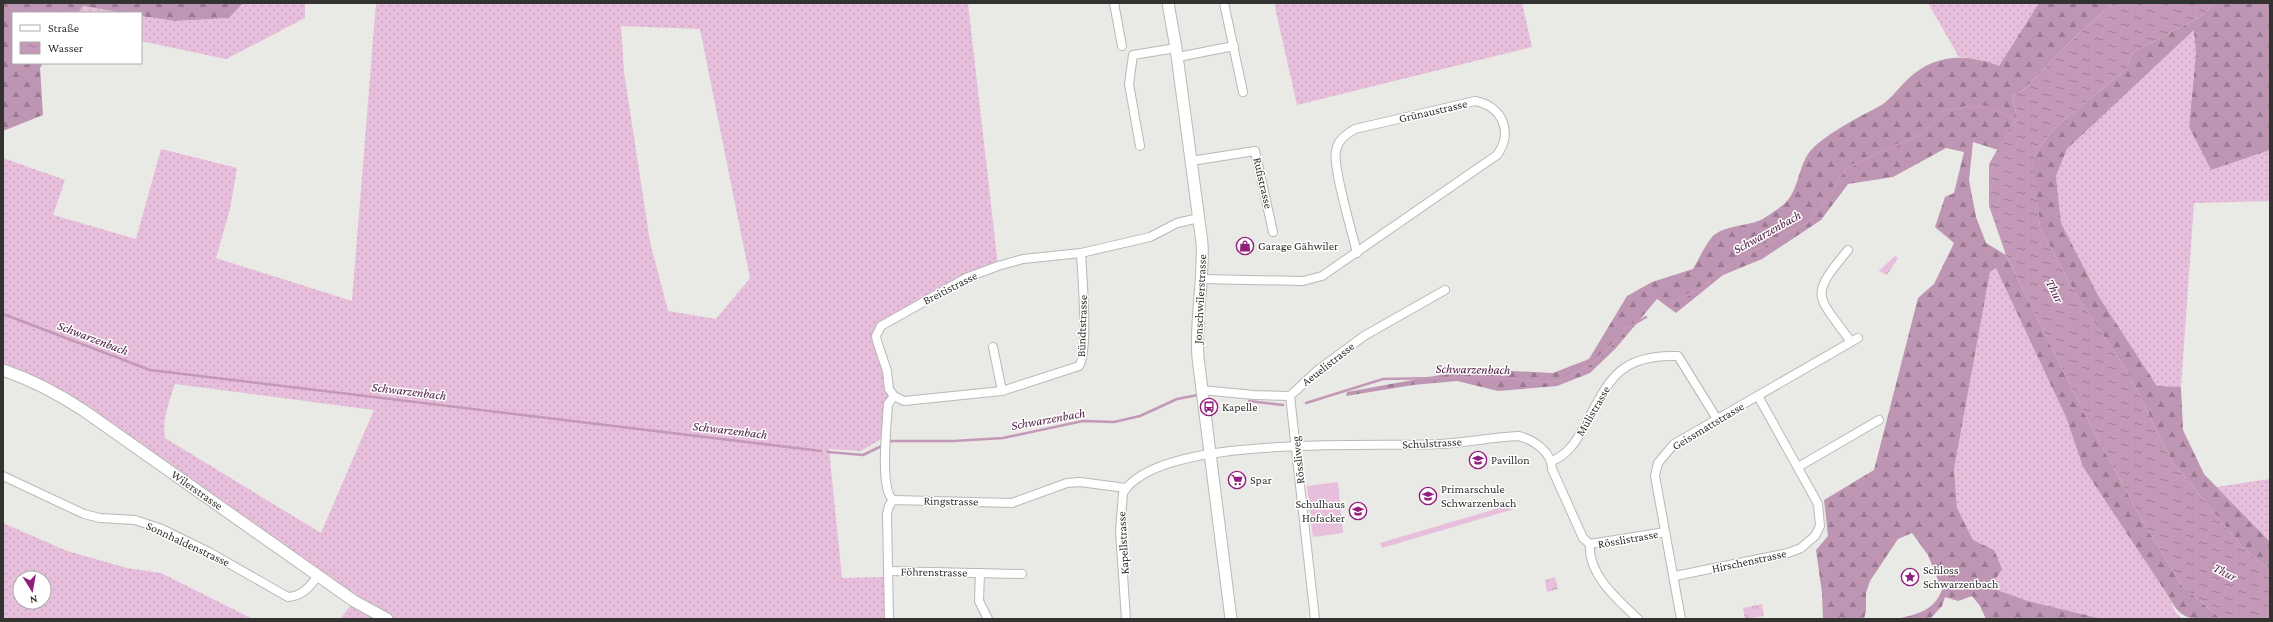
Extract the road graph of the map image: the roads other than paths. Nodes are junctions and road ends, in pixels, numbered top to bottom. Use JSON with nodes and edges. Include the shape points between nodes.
{"nodes":[{"id":1,"x":1114,"y":3,"type":"edge"},
{"id":2,"x":1168,"y":3,"type":"edge"},
{"id":3,"x":1224,"y":3,"type":"edge"},
{"id":4,"x":1122,"y":46,"type":"dead end"},
{"id":5,"x":1234,"y":46,"type":"junction"},
{"id":6,"x":1177,"y":53,"type":"junction"},
{"id":7,"x":1243,"y":92,"type":"dead end"},
{"id":8,"x":1140,"y":146,"type":"dead end"},
{"id":9,"x":1191,"y":161,"type":"junction"},
{"id":10,"x":1199,"y":218,"type":"junction"},
{"id":11,"x":1273,"y":232,"type":"dead end"},
{"id":12,"x":1848,"y":250,"type":"dead end"},
{"id":13,"x":1081,"y":253,"type":"junction"},
{"id":14,"x":1357,"y":253,"type":"junction"},
{"id":15,"x":1202,"y":279,"type":"junction"},
{"id":16,"x":1445,"y":290,"type":"dead end"},
{"id":17,"x":993,"y":347,"type":"dead end"},
{"id":18,"x":3,"y":370,"type":"edge"},
{"id":19,"x":1202,"y":390,"type":"junction"},
{"id":20,"x":1002,"y":392,"type":"junction"},
{"id":21,"x":894,"y":396,"type":"junction"},
{"id":22,"x":1290,"y":396,"type":"junction"},
{"id":23,"x":1758,"y":396,"type":"junction"},
{"id":24,"x":1717,"y":419,"type":"junction"},
{"id":25,"x":1879,"y":420,"type":"dead end"},
{"id":26,"x":1297,"y":446,"type":"junction"},
{"id":27,"x":1210,"y":455,"type":"junction"},
{"id":28,"x":1552,"y":461,"type":"junction"},
{"id":29,"x":1798,"y":467,"type":"junction"},
{"id":30,"x":3,"y":476,"type":"edge"},
{"id":31,"x":1126,"y":488,"type":"junction"},
{"id":32,"x":893,"y":500,"type":"junction"},
{"id":33,"x":1665,"y":532,"type":"junction"},
{"id":34,"x":1590,"y":544,"type":"junction"},
{"id":35,"x":888,"y":571,"type":"junction"},
{"id":36,"x":980,"y":573,"type":"junction"},
{"id":37,"x":1022,"y":574,"type":"dead end"},
{"id":38,"x":318,"y":576,"type":"junction"},
{"id":39,"x":1675,"y":576,"type":"junction"},
{"id":40,"x":387,"y":619,"type":"edge"},
{"id":41,"x":888,"y":619,"type":"edge"},
{"id":42,"x":988,"y":619,"type":"edge"},
{"id":43,"x":1126,"y":619,"type":"edge"},
{"id":44,"x":1231,"y":619,"type":"edge"},
{"id":45,"x":1315,"y":619,"type":"edge"},
{"id":46,"x":1638,"y":619,"type":"edge"},
{"id":47,"x":1681,"y":619,"type":"edge"}],
"edges":[{"from":1,"to":4,"type":"street"},
{"from":2,"to":6,"type":"street","name":"Jonschwilerstrasse"},
{"from":3,"to":5,"type":"street"},
{"from":5,"to":6,"type":"street"},
{"from":5,"to":7,"type":"street"},
{"from":6,"to":8,"type":"street","via":[[1133,56],[1128,84]]},
{"from":6,"to":9,"type":"street","name":"Jonschwilerstrasse"},
{"from":9,"to":10,"type":"street","name":"Jonschwilerstrasse"},
{"from":9,"to":11,"type":"street","name":"Rufistrasse","via":[[1255,151]]},
{"from":10,"to":13,"type":"street","name":"Breitistrasse","via":[[1177,223],[1150,238]]},
{"from":10,"to":15,"type":"street","name":"Jonschwilerstrasse"},
{"from":12,"to":23,"type":"street","name":"Geissmattstrasse","via":[[1826,276],[1820,294],[1823,302],[1855,340]]},
{"from":13,"to":20,"type":"street","name":"Bündtstrasse","via":[[1084,349],[1081,363],[1067,372]]},
{"from":13,"to":21,"type":"street","name":"Breitistrasse","via":[[1023,260],[998,266],[966,278],[885,322],[878,330],[877,341],[887,371],[889,389]]},
{"from":14,"to":14,"type":"street","name":"Grünaustrasse","via":[[1497,155],[1502,149],[1505,135],[1503,121],[1495,110],[1487,103],[1475,101],[1355,129],[1345,135],[1338,145],[1335,163]]},
{"from":14,"to":15,"type":"street","name":"Grünaustrasse","via":[[1313,280]]},
{"from":15,"to":19,"type":"street","name":"Jonschwilerstrasse","via":[[1197,324]]},
{"from":16,"to":22,"type":"street","name":"Aeuelistrasse","via":[[1364,336],[1318,370]]},
{"from":17,"to":20,"type":"street"},
{"from":18,"to":38,"type":"street","name":"Wilerstrasse","via":[[57,393],[83,410]]},
{"from":19,"to":22,"type":"street","name":"Aeuelistrasse"},
{"from":19,"to":27,"type":"street","name":"Jonschwilerstrasse"},
{"from":20,"to":21,"type":"street","name":"Bündtstrasse","via":[[904,401]]},
{"from":21,"to":32,"type":"street","via":[[888,404],[886,437],[886,488]]},
{"from":22,"to":26,"type":"street","name":"Rössliweg"},
{"from":23,"to":24,"type":"street","name":"Geissmattstrasse"},
{"from":23,"to":29,"type":"street","name":"Hirschenstrasse"},
{"from":24,"to":28,"type":"street","name":"Mülistrasse","via":[[1678,356],[1651,356],[1638,360],[1613,377],[1578,437],[1561,457]]},
{"from":24,"to":33,"type":"street","name":"Geissmattstrasse","via":[[1674,444],[1658,463],[1656,484]]},
{"from":25,"to":29,"type":"street"},
{"from":26,"to":27,"type":"street","name":"Schulstrasse"},
{"from":26,"to":28,"type":"street","name":"Schulstrasse","via":[[1439,444],[1518,436],[1538,445]]},
{"from":26,"to":45,"type":"street","name":"Rössliweg"},
{"from":27,"to":31,"type":"street","via":[[1156,468]]},
{"from":27,"to":44,"type":"street","name":"Jonschwilerstrasse"},
{"from":28,"to":34,"type":"street","name":"Schulstrasse","via":[[1552,469],[1583,538]]},
{"from":29,"to":39,"type":"street","name":"Hirschenstrasse","via":[[1814,494],[1820,513],[1820,526],[1808,543],[1786,554]]},
{"from":30,"to":38,"type":"street","name":"Sonnhaldenstrasse","via":[[84,514],[100,518],[135,520],[162,529],[214,554],[288,597],[304,592]]},
{"from":31,"to":32,"type":"street","name":"Ringstrasse","via":[[1080,482],[1067,483],[1012,503]]},
{"from":31,"to":43,"type":"street","name":"Kapellstrasse","via":[[1120,515]]},
{"from":32,"to":35,"type":"street","via":[[887,514]]},
{"from":33,"to":34,"type":"street","name":"Rösslistrasse"},
{"from":33,"to":39,"type":"street","name":"Geissmattstrasse"},
{"from":34,"to":46,"type":"street","via":[[1590,552],[1600,578]]},
{"from":35,"to":36,"type":"street","name":"Föhrenstrasse"},
{"from":35,"to":41,"type":"street"},
{"from":36,"to":37,"type":"street","name":"Föhrenstrasse"},
{"from":36,"to":42,"type":"street","name":"Föhrenstrasse","via":[[979,603]]},
{"from":38,"to":40,"type":"street","name":"Wilerstrasse","via":[[354,601]]},
{"from":39,"to":47,"type":"street","name":"Geissmattstrasse"}]}
